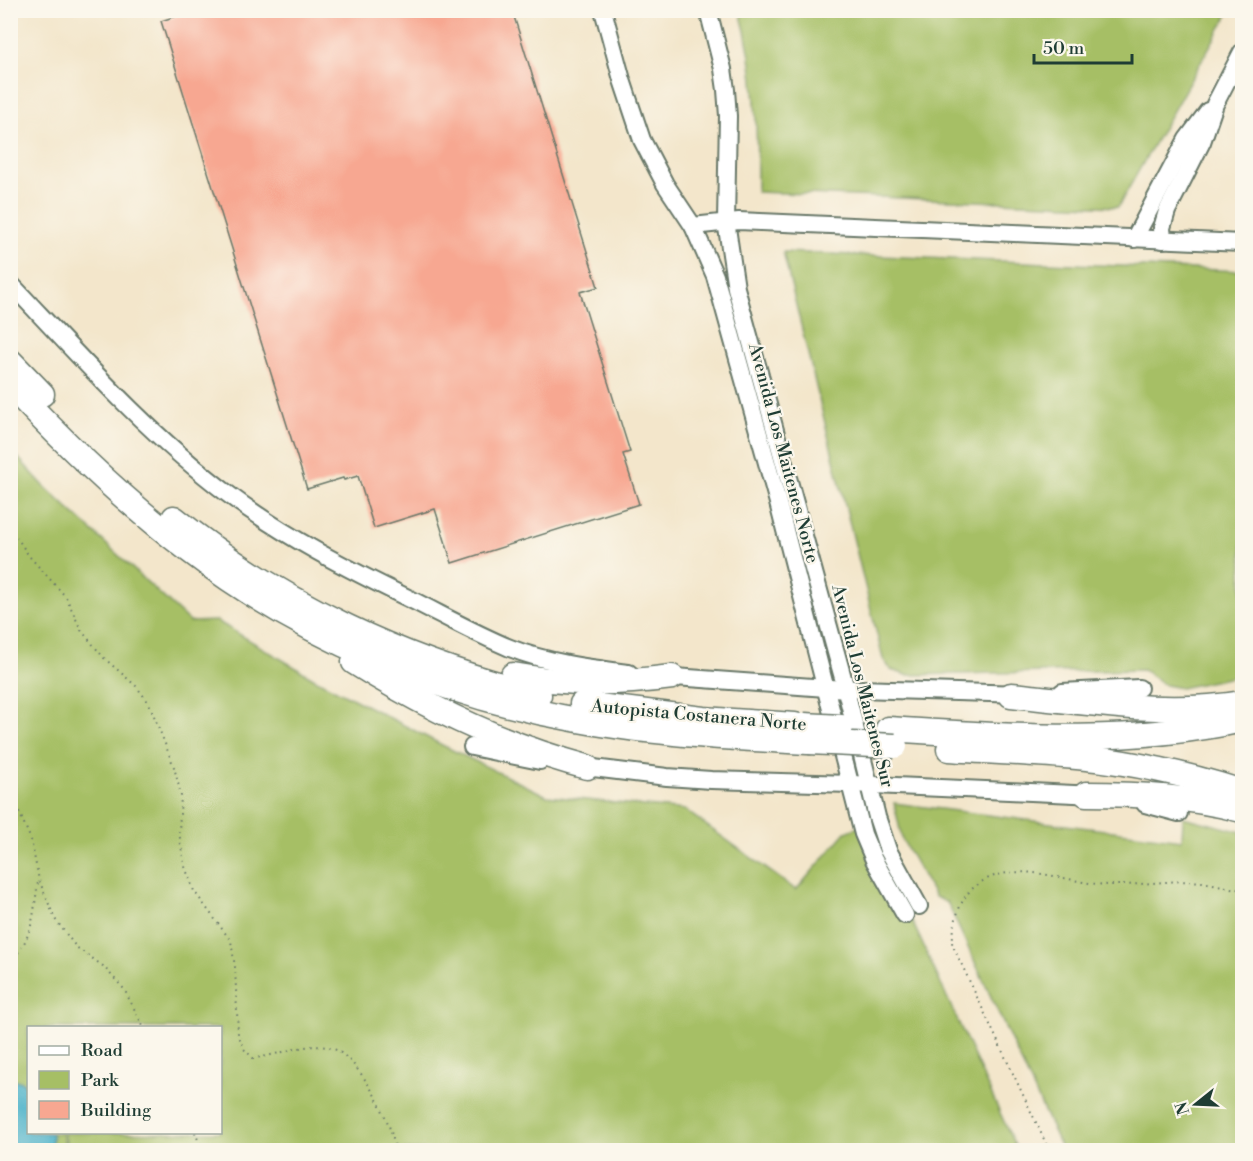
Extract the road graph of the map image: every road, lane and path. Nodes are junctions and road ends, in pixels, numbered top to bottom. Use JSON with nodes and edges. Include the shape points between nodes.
{"nodes":[{"id":1,"x":603,"y":10,"type":"edge"},
{"id":2,"x":708,"y":10,"type":"edge"},
{"id":3,"x":1242,"y":52,"type":"edge"},
{"id":4,"x":1215,"y":104,"type":"junction"},
{"id":5,"x":726,"y":221,"type":"junction"},
{"id":6,"x":693,"y":225,"type":"junction"},
{"id":7,"x":1134,"y":238,"type":"junction"},
{"id":8,"x":1163,"y":240,"type":"junction"},
{"id":9,"x":1242,"y":243,"type":"edge"},
{"id":10,"x":10,"y":283,"type":"edge"},
{"id":11,"x":10,"y":361,"type":"edge"},
{"id":12,"x":10,"y":385,"type":"edge"},
{"id":13,"x":785,"y":497,"type":"junction"},
{"id":14,"x":10,"y":527,"type":"edge"},
{"id":15,"x":296,"y":620,"type":"junction"},
{"id":16,"x":362,"y":634,"type":"junction"},
{"id":17,"x":672,"y":677,"type":"junction"},
{"id":18,"x":826,"y":688,"type":"junction"},
{"id":19,"x":845,"y":688,"type":"junction"},
{"id":20,"x":1139,"y":688,"type":"dead end"},
{"id":21,"x":1011,"y":695,"type":"junction"},
{"id":22,"x":1242,"y":703,"type":"edge"},
{"id":23,"x":1242,"y":720,"type":"edge"},
{"id":24,"x":806,"y":734,"type":"junction"},
{"id":25,"x":891,"y":738,"type":"junction"},
{"id":26,"x":472,"y":747,"type":"dead end"},
{"id":27,"x":587,"y":767,"type":"junction"},
{"id":28,"x":851,"y":784,"type":"junction"},
{"id":29,"x":868,"y":785,"type":"junction"},
{"id":30,"x":10,"y":790,"type":"edge"},
{"id":31,"x":1242,"y":792,"type":"edge"},
{"id":32,"x":1086,"y":794,"type":"junction"},
{"id":33,"x":1242,"y":810,"type":"edge"},
{"id":34,"x":1179,"y":813,"type":"dead end"},
{"id":35,"x":39,"y":880,"type":"junction"},
{"id":36,"x":1242,"y":890,"type":"edge"},
{"id":37,"x":912,"y":910,"type":"joint"},
{"id":38,"x":10,"y":962,"type":"edge"},
{"id":39,"x":143,"y":1026,"type":"edge"},
{"id":40,"x":196,"y":1134,"type":"edge"},
{"id":41,"x":202,"y":1150,"type":"edge"},
{"id":42,"x":395,"y":1150,"type":"edge"},
{"id":43,"x":1049,"y":1150,"type":"edge"}],
"edges":[{"from":1,"to":6,"type":"street","name":"Avenida Los Maitenes Norte","via":[[642,140]]},
{"from":2,"to":5,"type":"street","name":"Avenida Los Maitenes Sur","via":[[726,90]]},
{"from":3,"to":4,"type":"street"},
{"from":4,"to":7,"type":"street","via":[[1187,139]]},
{"from":4,"to":8,"type":"street","via":[[1202,142],[1167,211]]},
{"from":5,"to":6,"type":"street"},
{"from":5,"to":7,"type":"street"},
{"from":5,"to":13,"type":"street","name":"Avenida Los Maitenes Sur","via":[[736,288]]},
{"from":6,"to":13,"type":"street","name":"Avenida Los Maitenes Norte","via":[[715,276]]},
{"from":7,"to":8,"type":"street"},
{"from":8,"to":9,"type":"street"},
{"from":10,"to":17,"type":"street","via":[[156,434],[229,495],[293,538],[511,648],[571,665]]},
{"from":11,"to":16,"type":"highway","name":"Autopista Costanera Norte","via":[[126,477],[191,532],[270,584]]},
{"from":12,"to":15,"type":"highway","name":"Autopista Costanera Norte","via":[[145,515],[208,564]]},
{"from":13,"to":18,"type":"street","name":"Avenida Los Maitenes Norte"},
{"from":13,"to":19,"type":"street","name":"Avenida Los Maitenes Sur"},
{"from":14,"to":42,"type":"path","via":[[29,556],[66,597],[81,630],[149,703],[181,795],[179,832],[184,864],[194,891],[231,941],[237,1034],[244,1049],[253,1058],[306,1047],[332,1048],[367,1081],[395,1141]]},
{"from":15,"to":24,"type":"highway","name":"Autopista Costanera Norte","via":[[401,669],[531,710],[663,732]]},
{"from":15,"to":27,"type":"highway","via":[[382,680],[455,718],[519,747]]},
{"from":16,"to":17,"type":"highway","via":[[472,667],[534,678],[601,682]]},
{"from":16,"to":24,"type":"highway","name":"Autopista Costanera Norte","via":[[439,666],[568,702]]},
{"from":17,"to":18,"type":"street"},
{"from":18,"to":19,"type":"street"},
{"from":18,"to":28,"type":"street","name":"Avenida Los Maitenes Norte"},
{"from":19,"to":21,"type":"street"},
{"from":19,"to":29,"type":"street","name":"Avenida Los Maitenes Sur"},
{"from":20,"to":21,"type":"street"},
{"from":21,"to":22,"type":"highway","via":[[1188,709]]},
{"from":23,"to":25,"type":"highway","name":"Autopista Costanera Norte","via":[[1102,738]]},
{"from":24,"to":25,"type":"highway","name":"Autopista Costanera Norte","bridge":true},
{"from":25,"to":31,"type":"highway","name":"Autopista Costanera Norte","via":[[1111,761]]},
{"from":26,"to":27,"type":"street"},
{"from":27,"to":28,"type":"street","via":[[667,777]]},
{"from":28,"to":29,"type":"street"},
{"from":28,"to":37,"type":"street","name":"Avenida Los Maitenes Norte","via":[[867,845]]},
{"from":29,"to":32,"type":"street"},
{"from":29,"to":37,"type":"street","name":"Avenida Los Maitenes Sur","via":[[882,834]]},
{"from":30,"to":35,"type":"path","via":[[32,840]]},
{"from":32,"to":33,"type":"highway","via":[[1172,796]]},
{"from":32,"to":34,"type":"street"},
{"from":35,"to":38,"type":"path","via":[[30,934]]},
{"from":35,"to":39,"type":"path","via":[[55,920],[76,947],[103,966],[124,989]]},
{"from":36,"to":43,"type":"path","via":[[1201,882],[1109,885],[1032,873],[1006,873],[986,879],[961,901],[955,915],[952,944]]},
{"from":40,"to":41,"type":"path"}]}
